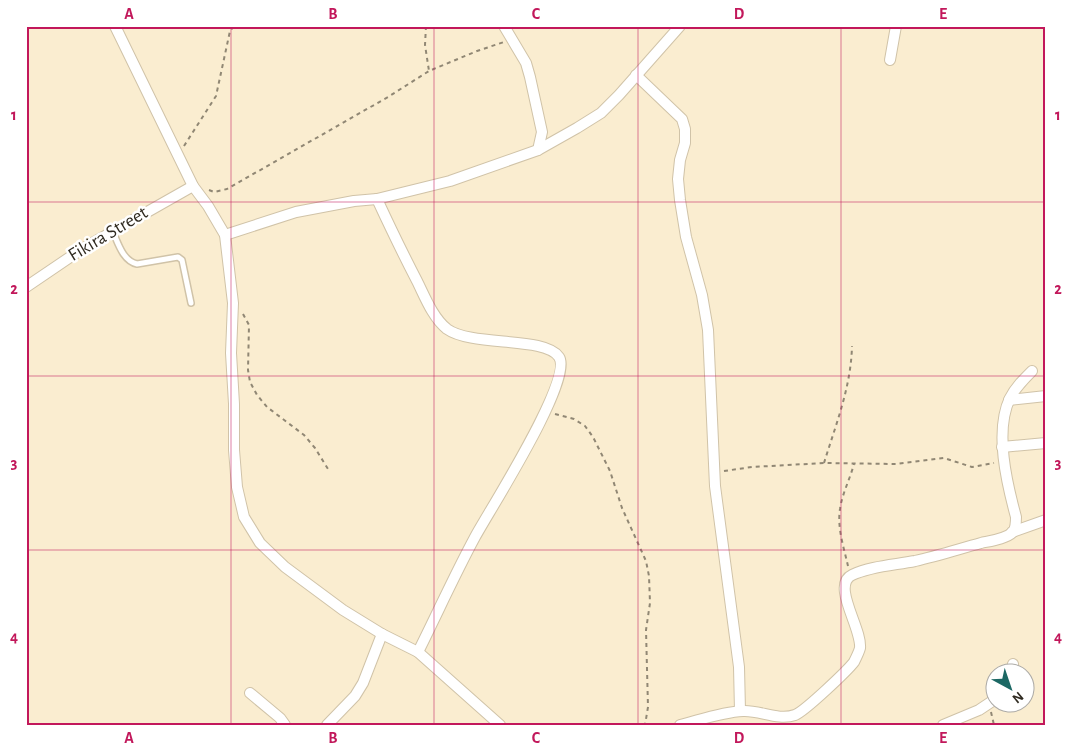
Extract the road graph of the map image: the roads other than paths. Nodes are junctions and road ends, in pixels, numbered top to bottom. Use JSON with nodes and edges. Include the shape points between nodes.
{"nodes":[{"id":1,"x":115,"y":26,"type":"edge"},
{"id":2,"x":504,"y":26,"type":"edge"},
{"id":3,"x":680,"y":26,"type":"edge"},
{"id":4,"x":896,"y":26,"type":"edge"},
{"id":5,"x":890,"y":60,"type":"dead end"},
{"id":6,"x":636,"y":75,"type":"junction"},
{"id":7,"x":538,"y":150,"type":"junction"},
{"id":8,"x":193,"y":186,"type":"junction"},
{"id":9,"x":377,"y":199,"type":"junction"},
{"id":10,"x":112,"y":232,"type":"junction"},
{"id":11,"x":225,"y":235,"type":"junction"},
{"id":12,"x":26,"y":287,"type":"edge"},
{"id":13,"x":191,"y":303,"type":"dead end"},
{"id":14,"x":1032,"y":371,"type":"dead end"},
{"id":15,"x":1046,"y":396,"type":"edge"},
{"id":16,"x":1009,"y":400,"type":"junction"},
{"id":17,"x":1046,"y":443,"type":"edge"},
{"id":18,"x":1002,"y":447,"type":"junction"},
{"id":19,"x":1046,"y":520,"type":"edge"},
{"id":20,"x":1012,"y":532,"type":"junction"},
{"id":21,"x":382,"y":634,"type":"junction"},
{"id":22,"x":418,"y":652,"type":"junction"},
{"id":23,"x":250,"y":693,"type":"dead end"},
{"id":24,"x":984,"y":706,"type":"edge"},
{"id":25,"x":740,"y":711,"type":"junction"},
{"id":26,"x":285,"y":725,"type":"edge"},
{"id":27,"x":327,"y":725,"type":"edge"},
{"id":28,"x":500,"y":725,"type":"edge"},
{"id":29,"x":680,"y":725,"type":"edge"},
{"id":30,"x":943,"y":725,"type":"edge"}],
"edges":[{"from":1,"to":8,"type":"street"},
{"from":2,"to":7,"type":"street","via":[[526,63],[530,77],[542,132]]},
{"from":3,"to":6,"type":"street"},
{"from":4,"to":5,"type":"street"},
{"from":6,"to":7,"type":"street","via":[[601,113]]},
{"from":6,"to":25,"type":"street","via":[[682,119],[685,129],[678,179],[686,237],[705,310],[715,472],[739,667]]},
{"from":7,"to":9,"type":"street","via":[[450,181]]},
{"from":8,"to":10,"type":"street","name":"Fikira Street"},
{"from":8,"to":11,"type":"street"},
{"from":9,"to":11,"type":"street","via":[[296,212]]},
{"from":9,"to":22,"type":"street","via":[[425,297],[445,328],[471,339],[538,346],[555,353],[561,362],[538,428],[475,538]]},
{"from":10,"to":12,"type":"street","name":"Fikira Street"},
{"from":10,"to":13,"type":"lane","via":[[131,263],[178,257],[182,260]]},
{"from":11,"to":21,"type":"street","via":[[233,303],[234,450],[244,517],[260,542],[285,568]]},
{"from":14,"to":16,"type":"street"},
{"from":15,"to":16,"type":"street"},
{"from":16,"to":18,"type":"street"},
{"from":17,"to":18,"type":"street"},
{"from":18,"to":20,"type":"street","via":[[1016,517]]},
{"from":19,"to":20,"type":"street"},
{"from":20,"to":25,"type":"street","via":[[996,539],[850,576],[844,583],[844,593],[860,641],[860,650],[853,663],[818,698],[795,715],[782,717]]},
{"from":21,"to":22,"type":"street"},
{"from":21,"to":27,"type":"street","via":[[363,683]]},
{"from":22,"to":28,"type":"street"},
{"from":23,"to":26,"type":"street"},
{"from":24,"to":30,"type":"street"},
{"from":25,"to":29,"type":"street"}]}
